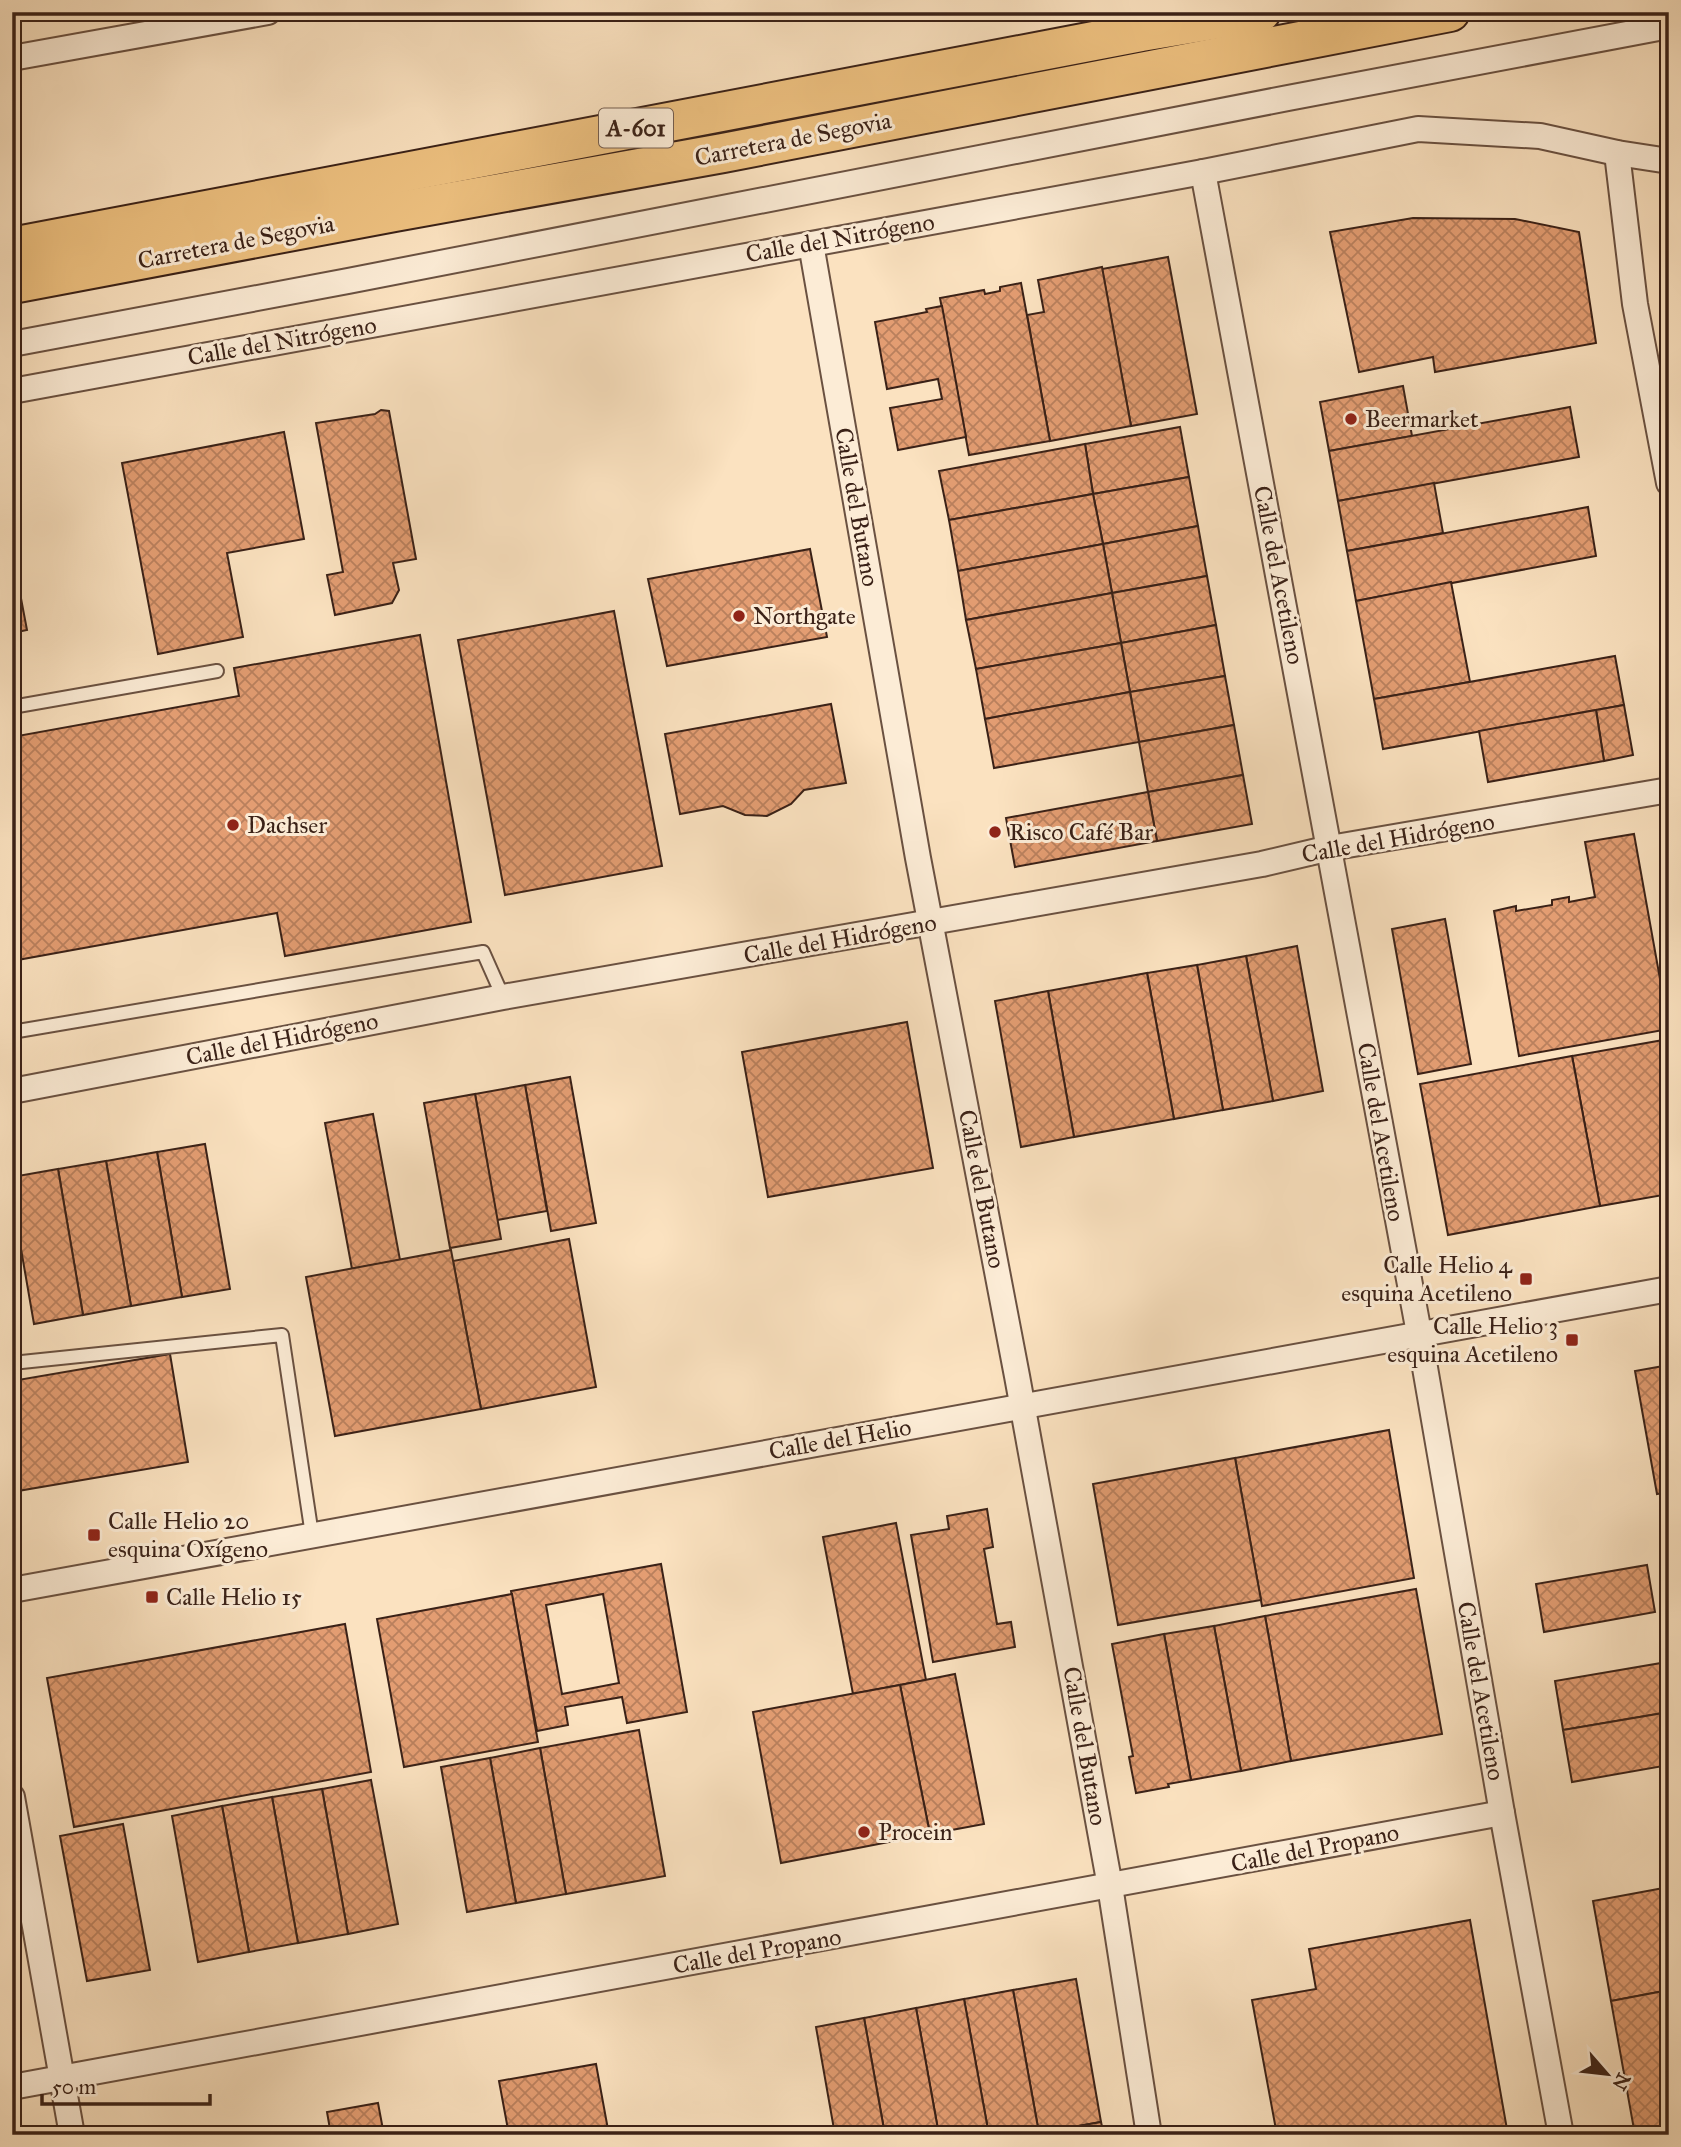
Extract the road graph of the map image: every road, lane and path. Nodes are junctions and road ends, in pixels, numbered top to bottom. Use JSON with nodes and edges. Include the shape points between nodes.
{"nodes":[{"id":1,"x":268,"y":12,"type":"edge"},
{"id":2,"x":1261,"y":12,"type":"edge"},
{"id":3,"x":1450,"y":12,"type":"edge"},
{"id":4,"x":1669,"y":26,"type":"edge"},
{"id":5,"x":12,"y":58,"type":"edge"},
{"id":6,"x":1617,"y":153,"type":"junction"},
{"id":7,"x":1669,"y":161,"type":"edge"},
{"id":8,"x":1203,"y":172,"type":"junction"},
{"id":9,"x":811,"y":244,"type":"junction"},
{"id":10,"x":12,"y":247,"type":"edge"},
{"id":11,"x":12,"y":284,"type":"edge"},
{"id":12,"x":12,"y":344,"type":"edge"},
{"id":13,"x":12,"y":391,"type":"edge"},
{"id":14,"x":1669,"y":483,"type":"edge"},
{"id":15,"x":217,"y":671,"type":"dead end"},
{"id":16,"x":12,"y":707,"type":"edge"},
{"id":17,"x":1669,"y":790,"type":"edge"},
{"id":18,"x":1330,"y":848,"type":"junction"},
{"id":19,"x":932,"y":923,"type":"junction"},
{"id":20,"x":503,"y":997,"type":"junction"},
{"id":21,"x":12,"y":1032,"type":"edge"},
{"id":22,"x":12,"y":1091,"type":"edge"},
{"id":23,"x":1669,"y":1289,"type":"edge"},
{"id":24,"x":1419,"y":1333,"type":"junction"},
{"id":25,"x":12,"y":1363,"type":"edge"},
{"id":26,"x":1023,"y":1406,"type":"junction"},
{"id":27,"x":312,"y":1535,"type":"junction"},
{"id":28,"x":12,"y":1590,"type":"edge"},
{"id":29,"x":12,"y":1797,"type":"edge"},
{"id":30,"x":1502,"y":1813,"type":"junction"},
{"id":31,"x":1110,"y":1886,"type":"junction"},
{"id":32,"x":62,"y":2078,"type":"junction"},
{"id":33,"x":12,"y":2087,"type":"edge"},
{"id":34,"x":72,"y":2135,"type":"edge"},
{"id":35,"x":1149,"y":2135,"type":"edge"},
{"id":36,"x":1561,"y":2135,"type":"edge"}],
"edges":[{"from":1,"to":5,"type":"street"},
{"from":2,"to":10,"type":"highway","name":"Carretera de Segovia","number":"A-601"},
{"from":3,"to":11,"type":"highway","name":"Carretera de Segovia","number":"A-601"},
{"from":4,"to":12,"type":"street"},
{"from":6,"to":7,"type":"street","name":"Calle del Nitrógeno"},
{"from":6,"to":8,"type":"street","name":"Calle del Nitrógeno","via":[[1540,136],[1418,129]]},
{"from":6,"to":14,"type":"street","via":[[1635,304]]},
{"from":8,"to":9,"type":"street","name":"Calle del Nitrógeno"},
{"from":8,"to":18,"type":"street","name":"Calle del Acetileno"},
{"from":9,"to":13,"type":"street","name":"Calle del Nitrógeno"},
{"from":9,"to":19,"type":"street","name":"Calle del Butano"},
{"from":15,"to":16,"type":"lane"},
{"from":17,"to":18,"type":"street","name":"Calle del Hidrógeno"},
{"from":18,"to":19,"type":"street","name":"Calle del Hidrógeno"},
{"from":18,"to":24,"type":"street","name":"Calle del Acetileno"},
{"from":19,"to":20,"type":"street","name":"Calle del Hidrógeno"},
{"from":19,"to":26,"type":"street","name":"Calle del Butano"},
{"from":20,"to":21,"type":"lane","via":[[483,952]]},
{"from":20,"to":22,"type":"street","name":"Calle del Hidrógeno"},
{"from":23,"to":24,"type":"street","name":"Calle del Helio"},
{"from":24,"to":26,"type":"street","name":"Calle del Helio"},
{"from":24,"to":30,"type":"street","name":"Calle del Acetileno"},
{"from":25,"to":27,"type":"lane","via":[[282,1335]]},
{"from":26,"to":27,"type":"street","name":"Calle del Helio"},
{"from":26,"to":31,"type":"street","name":"Calle del Butano"},
{"from":27,"to":28,"type":"street","name":"Calle del Helio"},
{"from":29,"to":32,"type":"street"},
{"from":30,"to":31,"type":"street","name":"Calle del Propano"},
{"from":30,"to":36,"type":"street","name":"Calle del Acetileno"},
{"from":31,"to":32,"type":"street","name":"Calle del Propano"},
{"from":31,"to":35,"type":"street","name":"Calle del Butano"},
{"from":32,"to":33,"type":"street","name":"Calle del Propano"},
{"from":32,"to":34,"type":"street"}]}
